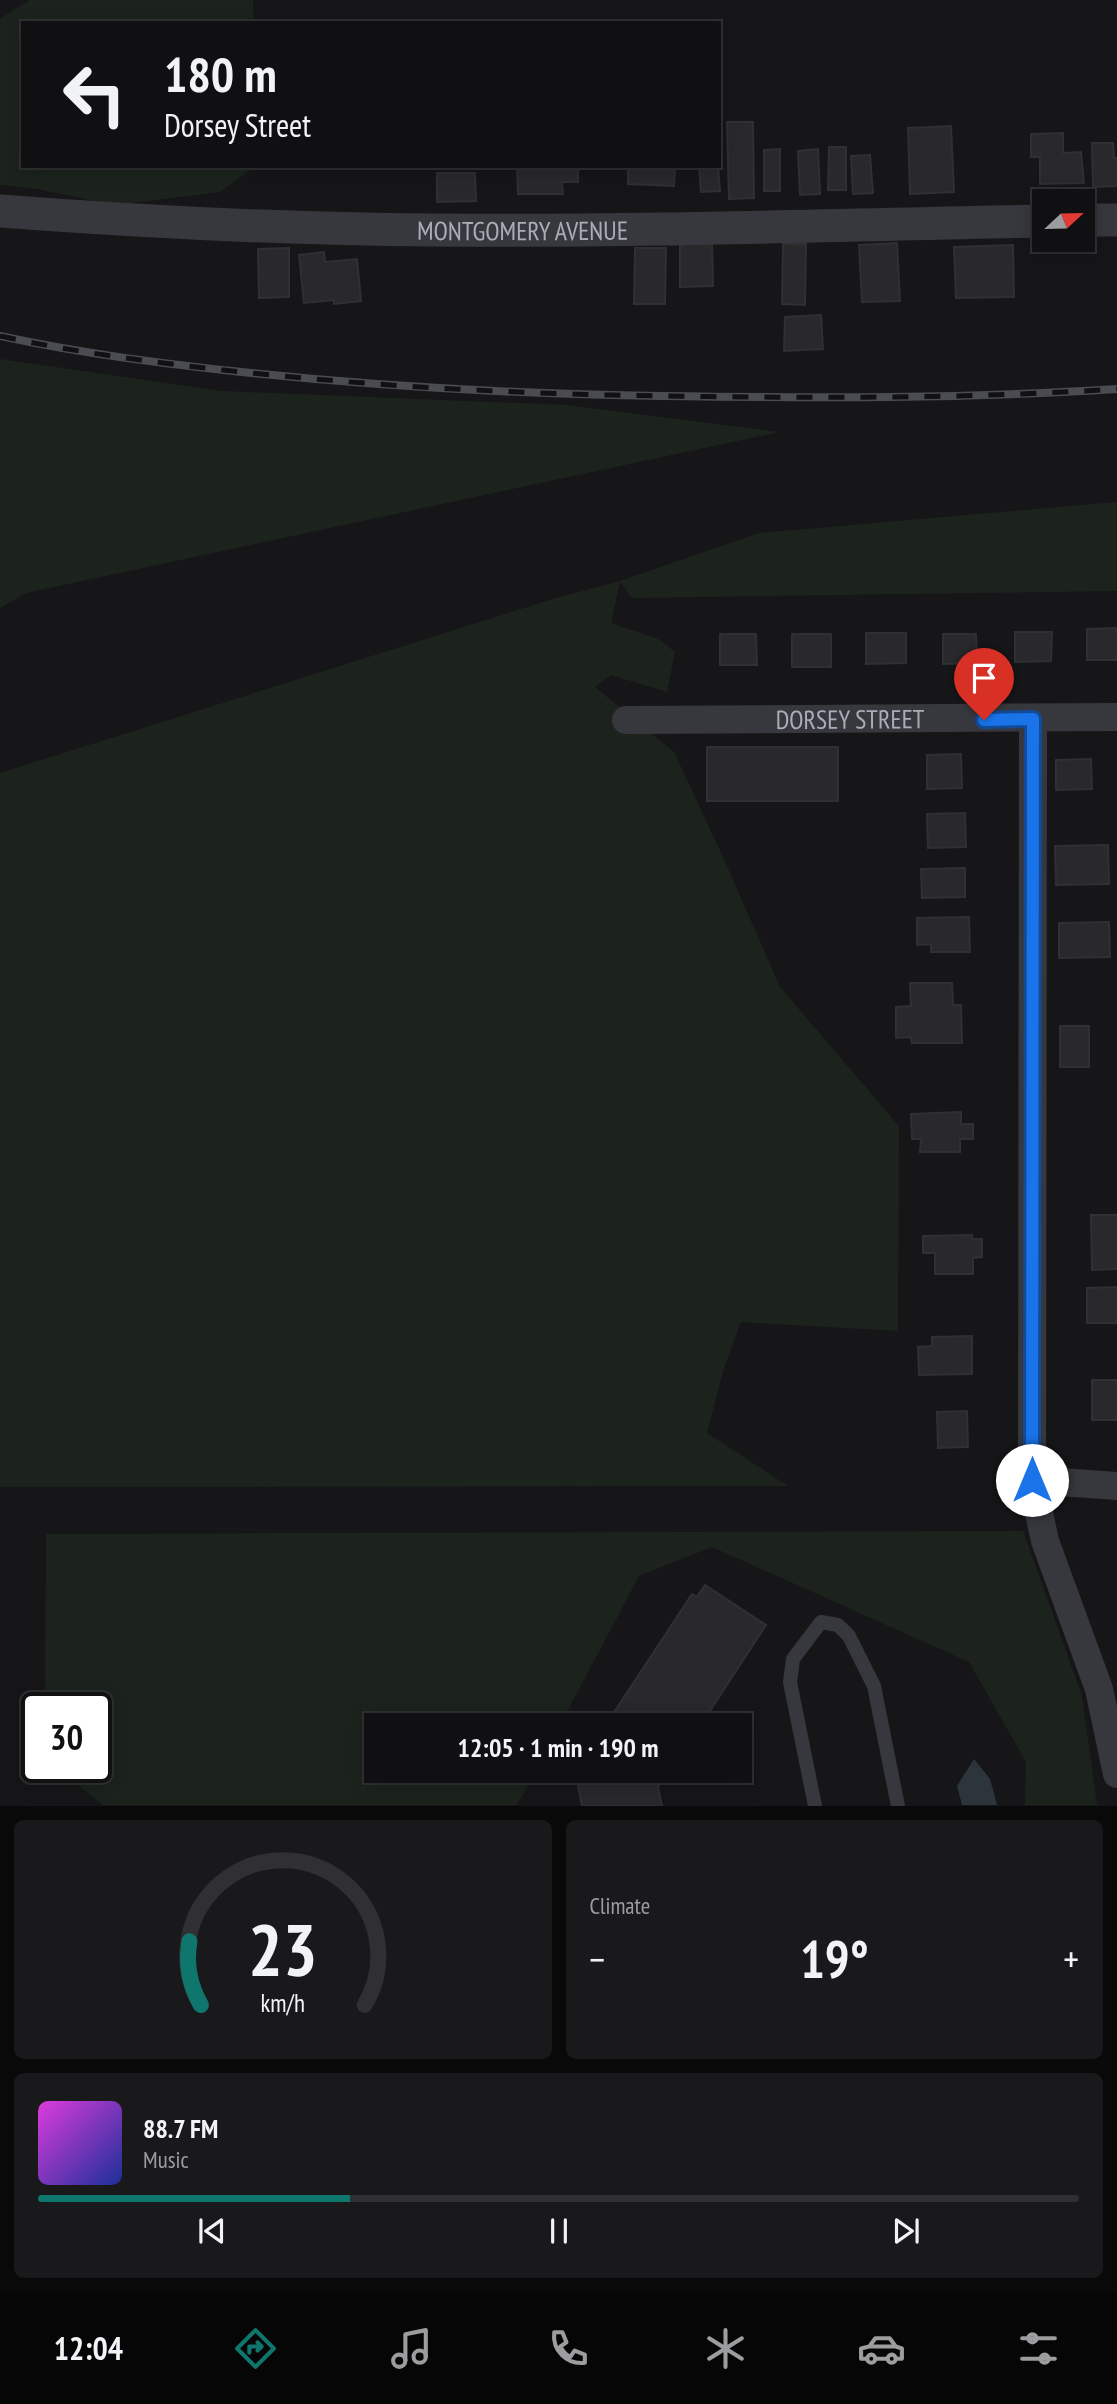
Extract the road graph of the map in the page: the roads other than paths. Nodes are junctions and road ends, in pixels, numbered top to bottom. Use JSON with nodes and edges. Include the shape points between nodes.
{"nodes":[{"id":1,"x":0,"y":211,"type":"edge"},
{"id":2,"x":1096,"y":220,"type":"edge"},
{"id":3,"x":1117,"y":220,"type":"edge"},
{"id":4,"x":1032,"y":221,"type":"edge"},
{"id":5,"x":1117,"y":717,"type":"edge"},
{"id":6,"x":1033,"y":719,"type":"junction"},
{"id":7,"x":626,"y":720,"type":"dead end"},
{"id":8,"x":1032,"y":1480,"type":"junction"},
{"id":9,"x":1117,"y":1486,"type":"edge"},
{"id":10,"x":1117,"y":1774,"type":"edge"},
{"id":11,"x":815,"y":1805,"type":"edge"},
{"id":12,"x":898,"y":1805,"type":"edge"}],
"edges":[{"from":1,"to":4,"type":"street","name":"MONTGOMERY AVENUE","via":[[139,221],[431,230]]},
{"from":2,"to":3,"type":"street"},
{"from":5,"to":6,"type":"street","name":"DORSEY STREET"},
{"from":6,"to":7,"type":"street","name":"DORSEY STREET"},
{"from":6,"to":8,"type":"street"},
{"from":8,"to":9,"type":"street"},
{"from":8,"to":10,"type":"street","via":[[1045,1541],[1099,1689]]},
{"from":11,"to":12,"type":"lane","via":[[790,1682],[793,1659],[821,1622],[838,1625],[849,1636],[874,1686]]}]}
